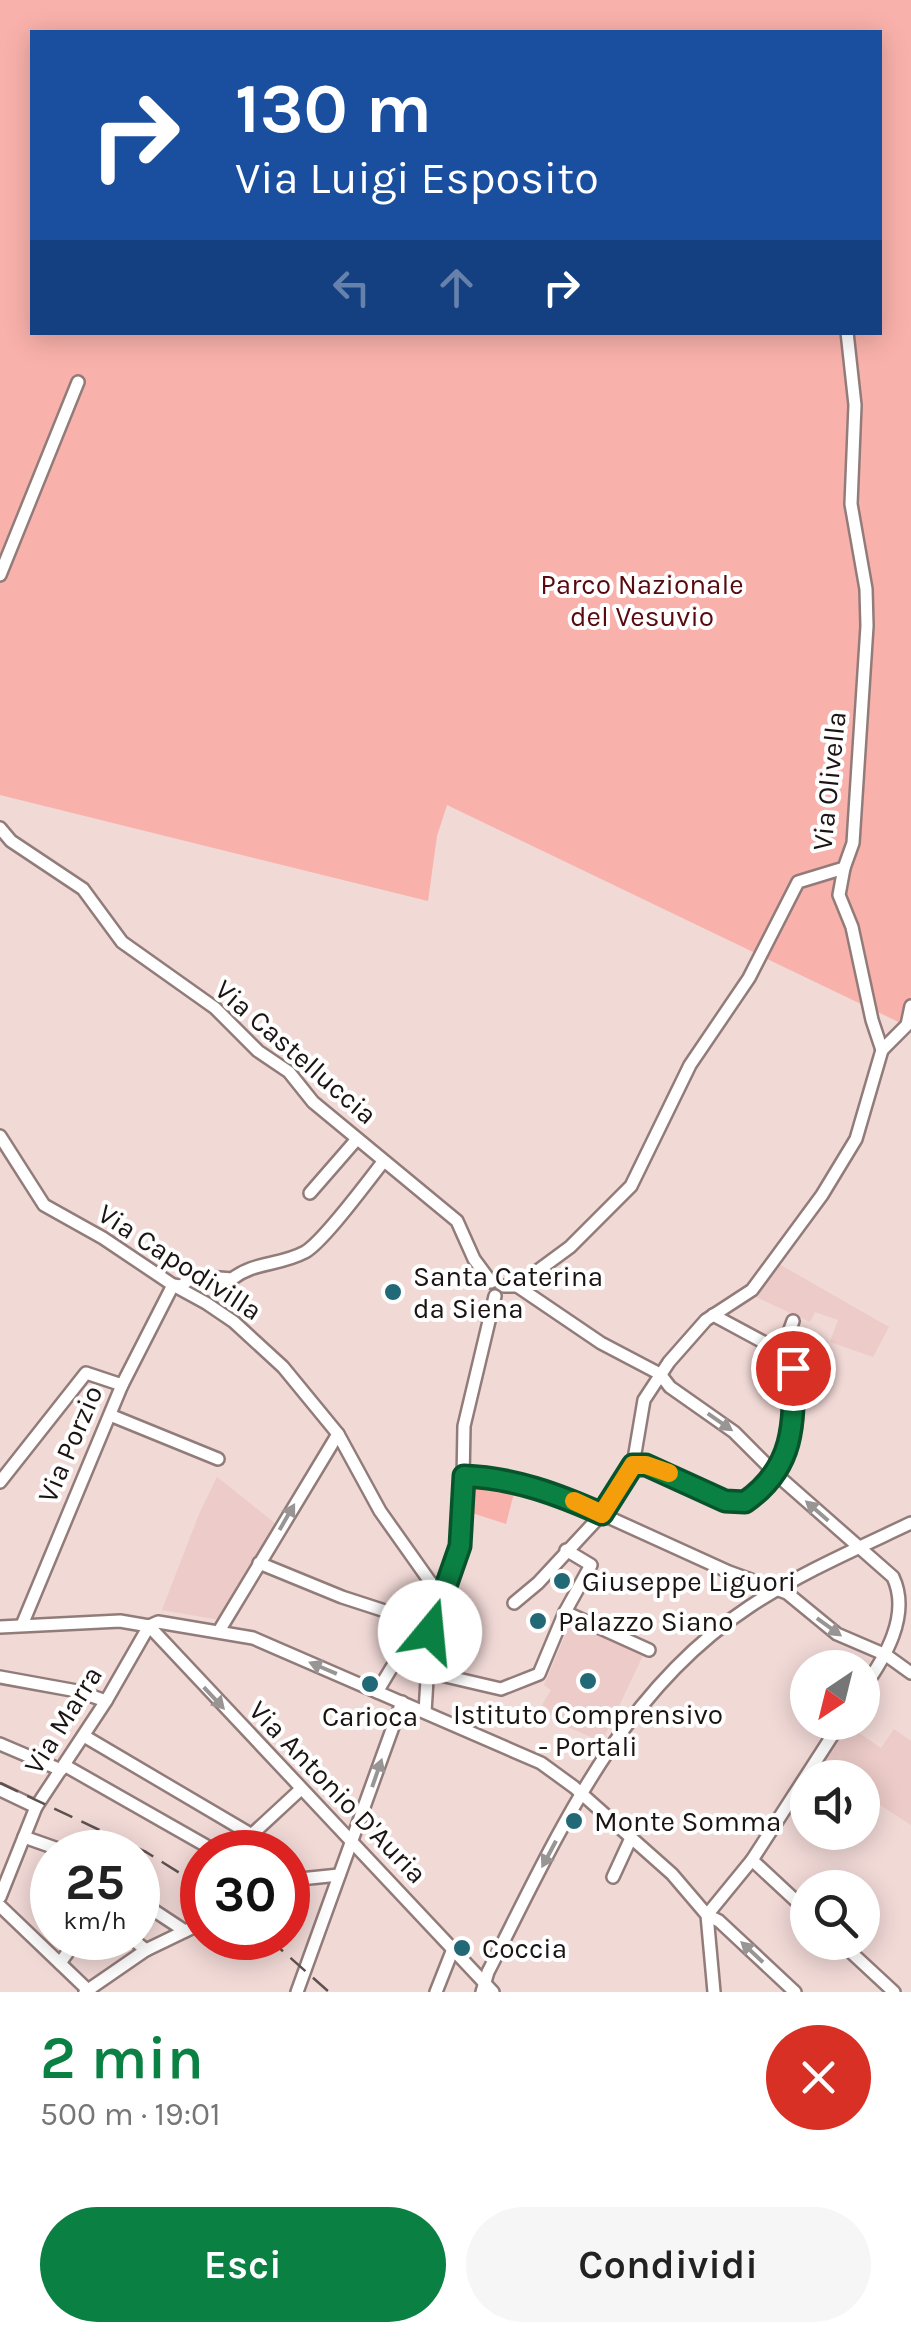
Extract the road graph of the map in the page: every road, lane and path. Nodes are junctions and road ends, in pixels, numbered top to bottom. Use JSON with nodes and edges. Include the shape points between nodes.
{"nodes":[{"id":1,"x":847,"y":335,"type":"edge"},
{"id":2,"x":78,"y":382,"type":"dead end"},
{"id":3,"x":0,"y":575,"type":"edge"},
{"id":4,"x":0,"y":828,"type":"edge"},
{"id":5,"x":844,"y":868,"type":"junction"},
{"id":6,"x":911,"y":1006,"type":"edge"},
{"id":7,"x":882,"y":1050,"type":"junction"},
{"id":8,"x":0,"y":1136,"type":"edge"},
{"id":9,"x":356,"y":1139,"type":"junction"},
{"id":10,"x":383,"y":1162,"type":"junction"},
{"id":11,"x":310,"y":1193,"type":"dead end"},
{"id":12,"x":173,"y":1285,"type":"junction"},
{"id":13,"x":506,"y":1289,"type":"junction"},
{"id":14,"x":713,"y":1315,"type":"junction"},
{"id":15,"x":793,"y":1321,"type":"dead end"},
{"id":16,"x":782,"y":1352,"type":"junction"},
{"id":17,"x":660,"y":1374,"type":"junction"},
{"id":18,"x":122,"y":1385,"type":"junction"},
{"id":19,"x":110,"y":1415,"type":"junction"},
{"id":20,"x":338,"y":1434,"type":"junction"},
{"id":21,"x":218,"y":1459,"type":"dead end"},
{"id":22,"x":633,"y":1465,"type":"junction"},
{"id":23,"x":776,"y":1474,"type":"junction"},
{"id":24,"x":464,"y":1476,"type":"junction"},
{"id":25,"x":0,"y":1482,"type":"edge"},
{"id":26,"x":602,"y":1514,"type":"junction"},
{"id":27,"x":911,"y":1524,"type":"edge"},
{"id":28,"x":858,"y":1546,"type":"junction"},
{"id":29,"x":566,"y":1550,"type":"junction"},
{"id":30,"x":259,"y":1563,"type":"junction"},
{"id":31,"x":437,"y":1585,"type":"junction"},
{"id":32,"x":776,"y":1589,"type":"junction"},
{"id":33,"x":514,"y":1604,"type":"dead end"},
{"id":34,"x":568,"y":1606,"type":"junction"},
{"id":35,"x":419,"y":1622,"type":"junction"},
{"id":36,"x":22,"y":1626,"type":"junction"},
{"id":37,"x":149,"y":1626,"type":"junction"},
{"id":38,"x":0,"y":1627,"type":"edge"},
{"id":39,"x":219,"y":1631,"type":"junction"},
{"id":40,"x":649,"y":1650,"type":"dead end"},
{"id":41,"x":886,"y":1656,"type":"junction"},
{"id":42,"x":880,"y":1664,"type":"edge"},
{"id":43,"x":428,"y":1672,"type":"junction"},
{"id":44,"x":911,"y":1673,"type":"edge"},
{"id":45,"x":0,"y":1677,"type":"edge"},
{"id":46,"x":377,"y":1692,"type":"junction"},
{"id":47,"x":106,"y":1701,"type":"junction"},
{"id":48,"x":402,"y":1702,"type":"junction"},
{"id":49,"x":425,"y":1712,"type":"junction"},
{"id":50,"x":84,"y":1736,"type":"junction"},
{"id":51,"x":829,"y":1740,"type":"edge"},
{"id":52,"x":0,"y":1744,"type":"edge"},
{"id":53,"x":63,"y":1767,"type":"junction"},
{"id":54,"x":301,"y":1789,"type":"junction"},
{"id":55,"x":0,"y":1790,"type":"edge"},
{"id":56,"x":580,"y":1793,"type":"junction"},
{"id":57,"x":36,"y":1807,"type":"junction"},
{"id":58,"x":244,"y":1830,"type":"edge"},
{"id":59,"x":257,"y":1830,"type":"edge"},
{"id":60,"x":180,"y":1832,"type":"edge"},
{"id":61,"x":24,"y":1836,"type":"junction"},
{"id":62,"x":30,"y":1838,"type":"edge"},
{"id":63,"x":631,"y":1838,"type":"junction"},
{"id":64,"x":352,"y":1844,"type":"junction"},
{"id":65,"x":752,"y":1860,"type":"junction"},
{"id":66,"x":339,"y":1876,"type":"junction"},
{"id":67,"x":310,"y":1878,"type":"edge"},
{"id":68,"x":614,"y":1878,"type":"dead end"},
{"id":69,"x":790,"y":1895,"type":"edge"},
{"id":70,"x":0,"y":1897,"type":"edge"},
{"id":71,"x":0,"y":1906,"type":"edge"},
{"id":72,"x":707,"y":1915,"type":"junction"},
{"id":73,"x":453,"y":1948,"type":"junction"},
{"id":74,"x":62,"y":1960,"type":"edge"},
{"id":75,"x":132,"y":1960,"type":"edge"},
{"id":76,"x":859,"y":1960,"type":"edge"},
{"id":77,"x":60,"y":1963,"type":"junction"},
{"id":78,"x":487,"y":1989,"type":"edge"},
{"id":79,"x":88,"y":1991,"type":"edge"},
{"id":80,"x":298,"y":1992,"type":"edge"},
{"id":81,"x":436,"y":1992,"type":"edge"},
{"id":82,"x":714,"y":1992,"type":"edge"},
{"id":83,"x":795,"y":1992,"type":"edge"},
{"id":84,"x":894,"y":1992,"type":"edge"}],
"edges":[{"from":1,"to":5,"type":"street","name":"Via Olivella","via":[[856,405],[851,504],[868,626],[853,843]]},
{"from":2,"to":3,"type":"street"},
{"from":4,"to":9,"type":"street","name":"Via Castelluccia","via":[[84,888],[122,942],[215,1008]]},
{"from":5,"to":7,"type":"street","via":[[839,895]]},
{"from":5,"to":13,"type":"street","name":"Via Olivella","via":[[798,882],[748,978],[690,1064],[631,1186],[570,1247]]},
{"from":6,"to":7,"type":"street","via":[[907,1025]]},
{"from":7,"to":14,"type":"street","via":[[845,1160],[752,1290]]},
{"from":8,"to":12,"type":"street","name":"Via Capodivilla","via":[[44,1205]]},
{"from":9,"to":10,"type":"street","name":"Via Castelluccia"},
{"from":9,"to":11,"type":"street"},
{"from":10,"to":12,"type":"street","via":[[309,1250],[250,1266],[232,1280],[194,1276]]},
{"from":10,"to":13,"type":"street","name":"Via Castelluccia","via":[[456,1221],[491,1282],[488,1289]]},
{"from":12,"to":18,"type":"street","name":"Via Porzio"},
{"from":12,"to":20,"type":"street","name":"Via Capodivilla","via":[[234,1322]]},
{"from":13,"to":17,"type":"street"},
{"from":13,"to":24,"type":"street","via":[[464,1426]]},
{"from":14,"to":16,"type":"street"},
{"from":14,"to":17,"type":"street"},
{"from":15,"to":16,"type":"street"},
{"from":16,"to":23,"type":"street","via":[[793,1358],[794,1401]]},
{"from":17,"to":22,"type":"street","via":[[644,1400]]},
{"from":17,"to":23,"type":"street","one_way":true},
{"from":18,"to":19,"type":"street","name":"Via Porzio"},
{"from":18,"to":25,"type":"street","via":[[86,1373]]},
{"from":19,"to":21,"type":"street"},
{"from":19,"to":36,"type":"street","name":"Via Porzio"},
{"from":30,"to":20,"type":"street","one_way":true},
{"from":20,"to":31,"type":"street","name":"Via Capodivilla","via":[[380,1511]]},
{"from":22,"to":23,"type":"street","via":[[737,1502]]},
{"from":22,"to":26,"type":"street"},
{"from":28,"to":23,"type":"street","one_way":true},
{"from":24,"to":26,"type":"street","via":[[552,1492]]},
{"from":24,"to":31,"type":"street","via":[[460,1546]]},
{"from":26,"to":29,"type":"street"},
{"from":26,"to":32,"type":"street"},
{"from":27,"to":28,"type":"street"},
{"from":28,"to":32,"type":"street"},
{"from":28,"to":41,"type":"street","via":[[904,1596]]},
{"from":29,"to":33,"type":"street"},
{"from":29,"to":34,"type":"street","via":[[591,1565]]},
{"from":30,"to":35,"type":"street"},
{"from":30,"to":39,"type":"street"},
{"from":31,"to":35,"type":"street"},
{"from":31,"to":43,"type":"street"},
{"from":32,"to":41,"type":"street","one_way":true,"via":[[837,1634]]},
{"from":32,"to":56,"type":"street","via":[[722,1626],[660,1683]]},
{"from":34,"to":40,"type":"street"},
{"from":34,"to":43,"type":"street","via":[[539,1674],[501,1689]]},
{"from":35,"to":46,"type":"street"},
{"from":36,"to":37,"type":"street"},
{"from":36,"to":38,"type":"street"},
{"from":37,"to":39,"type":"street"},
{"from":37,"to":47,"type":"street","name":"Via Marra"},
{"from":37,"to":54,"type":"street","name":"Via Antonio D'Auria","one_way":true},
{"from":46,"to":39,"type":"street","one_way":true,"via":[[253,1638]]},
{"from":41,"to":42,"type":"street"},
{"from":41,"to":44,"type":"street"},
{"from":43,"to":49,"type":"street"},
{"from":45,"to":47,"type":"street"},
{"from":46,"to":48,"type":"street"},
{"from":47,"to":50,"type":"street","name":"Via Marra"},
{"from":48,"to":49,"type":"street"},
{"from":64,"to":48,"type":"street","one_way":true},
{"from":49,"to":56,"type":"street","via":[[530,1757]]},
{"from":50,"to":53,"type":"street","name":"Via Marra"},
{"from":50,"to":58,"type":"street"},
{"from":51,"to":65,"type":"street"},
{"from":52,"to":53,"type":"street"},
{"from":53,"to":57,"type":"street","name":"Via Marra"},
{"from":53,"to":60,"type":"street"},
{"from":54,"to":59,"type":"street"},
{"from":54,"to":64,"type":"street","name":"Via Antonio D'Auria"},
{"from":55,"to":57,"type":"street"},
{"from":56,"to":63,"type":"street"},
{"from":56,"to":78,"type":"street","one_way":true},
{"from":57,"to":61,"type":"street","name":"Via Marra"},
{"from":61,"to":62,"type":"street"},
{"from":61,"to":70,"type":"street","name":"Via Marra"},
{"from":63,"to":68,"type":"street"},
{"from":63,"to":72,"type":"street"},
{"from":64,"to":66,"type":"street"},
{"from":64,"to":73,"type":"street","name":"Via Antonio D'Auria"},
{"from":65,"to":69,"type":"street"},
{"from":65,"to":72,"type":"street"},
{"from":66,"to":67,"type":"street"},
{"from":66,"to":80,"type":"street"},
{"from":71,"to":77,"type":"street"},
{"from":72,"to":82,"type":"street"},
{"from":83,"to":72,"type":"street","one_way":true},
{"from":73,"to":78,"type":"street","name":"Via Antonio D'Auria"},
{"from":73,"to":81,"type":"street"},
{"from":74,"to":77,"type":"street"},
{"from":75,"to":79,"type":"street"},
{"from":76,"to":84,"type":"street"},
{"from":77,"to":79,"type":"street"}]}
